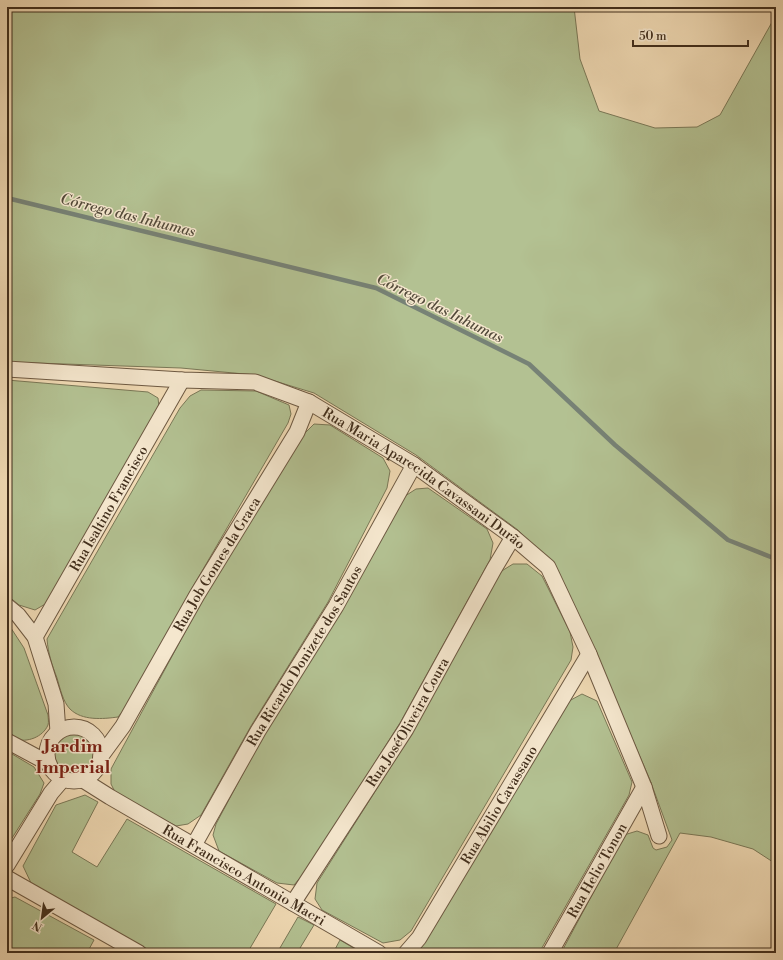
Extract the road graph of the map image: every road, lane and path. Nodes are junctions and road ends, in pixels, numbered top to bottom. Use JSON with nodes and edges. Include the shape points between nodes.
{"nodes":[{"id":1,"x":7,"y":369,"type":"edge"},
{"id":2,"x":182,"y":380,"type":"junction"},
{"id":3,"x":309,"y":402,"type":"junction"},
{"id":4,"x":414,"y":465,"type":"junction"},
{"id":5,"x":513,"y":537,"type":"junction"},
{"id":6,"x":7,"y":606,"type":"edge"},
{"id":7,"x":35,"y":637,"type":"junction"},
{"id":8,"x":589,"y":654,"type":"junction"},
{"id":9,"x":123,"y":726,"type":"junction"},
{"id":10,"x":64,"y":730,"type":"junction"},
{"id":11,"x":98,"y":741,"type":"junction"},
{"id":12,"x":12,"y":744,"type":"edge"},
{"id":13,"x":101,"y":756,"type":"junction"},
{"id":14,"x":54,"y":767,"type":"junction"},
{"id":15,"x":87,"y":777,"type":"junction"},
{"id":16,"x":644,"y":787,"type":"junction"},
{"id":17,"x":659,"y":836,"type":"dead end"},
{"id":18,"x":194,"y":845,"type":"junction"},
{"id":19,"x":7,"y":865,"type":"edge"},
{"id":20,"x":7,"y":878,"type":"edge"},
{"id":21,"x":293,"y":903,"type":"junction"},
{"id":22,"x":139,"y":953,"type":"edge"},
{"id":23,"x":379,"y":953,"type":"edge"},
{"id":24,"x":406,"y":953,"type":"edge"},
{"id":25,"x":550,"y":953,"type":"edge"}],
"edges":[{"from":1,"to":2,"type":"street","name":"Rua Maria Aparecida Cavassani Durão"},
{"from":2,"to":3,"type":"street","name":"Rua Maria Aparecida Cavassani Durão","via":[[255,382]]},
{"from":2,"to":7,"type":"street","name":"Rua Isaltino Francisco"},
{"from":3,"to":4,"type":"street","name":"Rua Maria Aparecida Cavassani Durão"},
{"from":3,"to":9,"type":"street","name":"Rua Job Gomes da Graca","via":[[297,432],[197,595]]},
{"from":4,"to":5,"type":"street","name":"Rua Maria Aparecida Cavassani Durão"},
{"from":4,"to":18,"type":"street","name":"Rua Ricardo Donizete dos Santos","via":[[336,606],[258,731]]},
{"from":5,"to":8,"type":"street","name":"Rua Maria Aparecida Cavassani Durão","via":[[548,567]]},
{"from":5,"to":21,"type":"street","name":"Rua JoséOliveira Coura","via":[[406,729]]},
{"from":6,"to":7,"type":"street","via":[[18,615]]},
{"from":7,"to":10,"type":"street"},
{"from":8,"to":16,"type":"street","name":"Rua Maria Aparecida Cavassani Durão"},
{"from":8,"to":24,"type":"street","name":"Rua Abilio Cavassano","via":[[419,938]]},
{"from":9,"to":11,"type":"street","name":"Rua Job Gomes da Graca"},
{"from":9,"to":13,"type":"street","name":"Rua Job Gomes da Graca"},
{"from":10,"to":11,"type":"street","via":[[77,727],[93,734]]},
{"from":10,"to":14,"type":"street","via":[[48,744]]},
{"from":11,"to":13,"type":"street"},
{"from":12,"to":14,"type":"street"},
{"from":13,"to":15,"type":"street","via":[[98,766]]},
{"from":14,"to":15,"type":"street","via":[[70,781]]},
{"from":14,"to":19,"type":"street","via":[[51,793]]},
{"from":15,"to":18,"type":"street","name":"Rua Francisco Antonio Macri","via":[[110,797]]},
{"from":16,"to":17,"type":"street","name":"Rua Maria Aparecida Cavassani Durão"},
{"from":16,"to":25,"type":"street","name":"Rua Helio Tonon"},
{"from":18,"to":21,"type":"street","name":"Rua Francisco Antonio Macri"},
{"from":20,"to":22,"type":"street"},
{"from":21,"to":23,"type":"street","name":"Rua Francisco Antonio Macri"}]}
